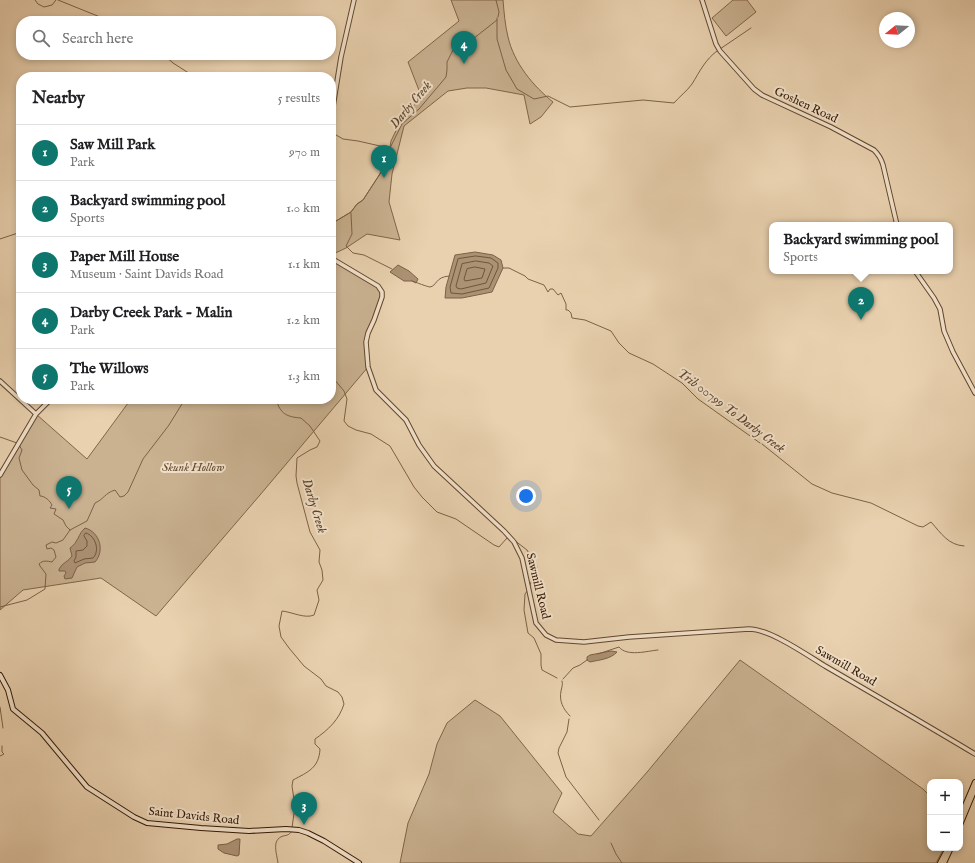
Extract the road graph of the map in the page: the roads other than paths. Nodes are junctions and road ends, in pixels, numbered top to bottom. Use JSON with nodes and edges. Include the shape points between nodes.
{"nodes":[{"id":1,"x":354,"y":0,"type":"edge"},
{"id":2,"x":702,"y":0,"type":"edge"},
{"id":3,"x":336,"y":88,"type":"edge"},
{"id":4,"x":896,"y":222,"type":"edge"},
{"id":5,"x":336,"y":261,"type":"edge"},
{"id":6,"x":917,"y":274,"type":"edge"},
{"id":7,"x":0,"y":382,"type":"edge"},
{"id":8,"x":975,"y":393,"type":"edge"},
{"id":9,"x":16,"y":396,"type":"edge"},
{"id":10,"x":25,"y":404,"type":"edge"},
{"id":11,"x":46,"y":404,"type":"edge"},
{"id":12,"x":36,"y":414,"type":"junction"},
{"id":13,"x":0,"y":475,"type":"edge"},
{"id":14,"x":0,"y":674,"type":"edge"},
{"id":15,"x":975,"y":754,"type":"edge"},
{"id":16,"x":975,"y":782,"type":"edge"},
{"id":17,"x":975,"y":789,"type":"edge"},
{"id":18,"x":961,"y":815,"type":"edge"},
{"id":19,"x":963,"y":818,"type":"edge"},
{"id":20,"x":946,"y":851,"type":"edge"},
{"id":21,"x":950,"y":851,"type":"edge"},
{"id":22,"x":359,"y":863,"type":"edge"},
{"id":23,"x":940,"y":863,"type":"edge"},
{"id":24,"x":944,"y":863,"type":"edge"}],
"edges":[{"from":1,"to":3,"type":"street"},
{"from":2,"to":4,"type":"street","name":"Goshen Road","via":[[719,50],[754,89],[878,153]]},
{"from":5,"to":15,"type":"street","name":"Sawmill Road","via":[[378,286],[382,292],[366,342],[368,367],[376,390],[406,420],[434,466],[514,542],[522,558],[536,624],[546,635],[556,640],[584,642],[760,630],[830,668]]},
{"from":6,"to":8,"type":"street","via":[[940,310],[944,332]]},
{"from":7,"to":9,"type":"street"},
{"from":10,"to":12,"type":"street"},
{"from":11,"to":12,"type":"street"},
{"from":12,"to":13,"type":"street"},
{"from":14,"to":22,"type":"main road","name":"Saint Davids Road","via":[[8,690],[12,709],[45,736],[87,787],[134,817],[147,823],[200,828],[249,831],[299,830],[324,841]]},
{"from":16,"to":18,"type":"main road"},
{"from":17,"to":19,"type":"main road"},
{"from":20,"to":23,"type":"main road"},
{"from":21,"to":24,"type":"main road"}]}
